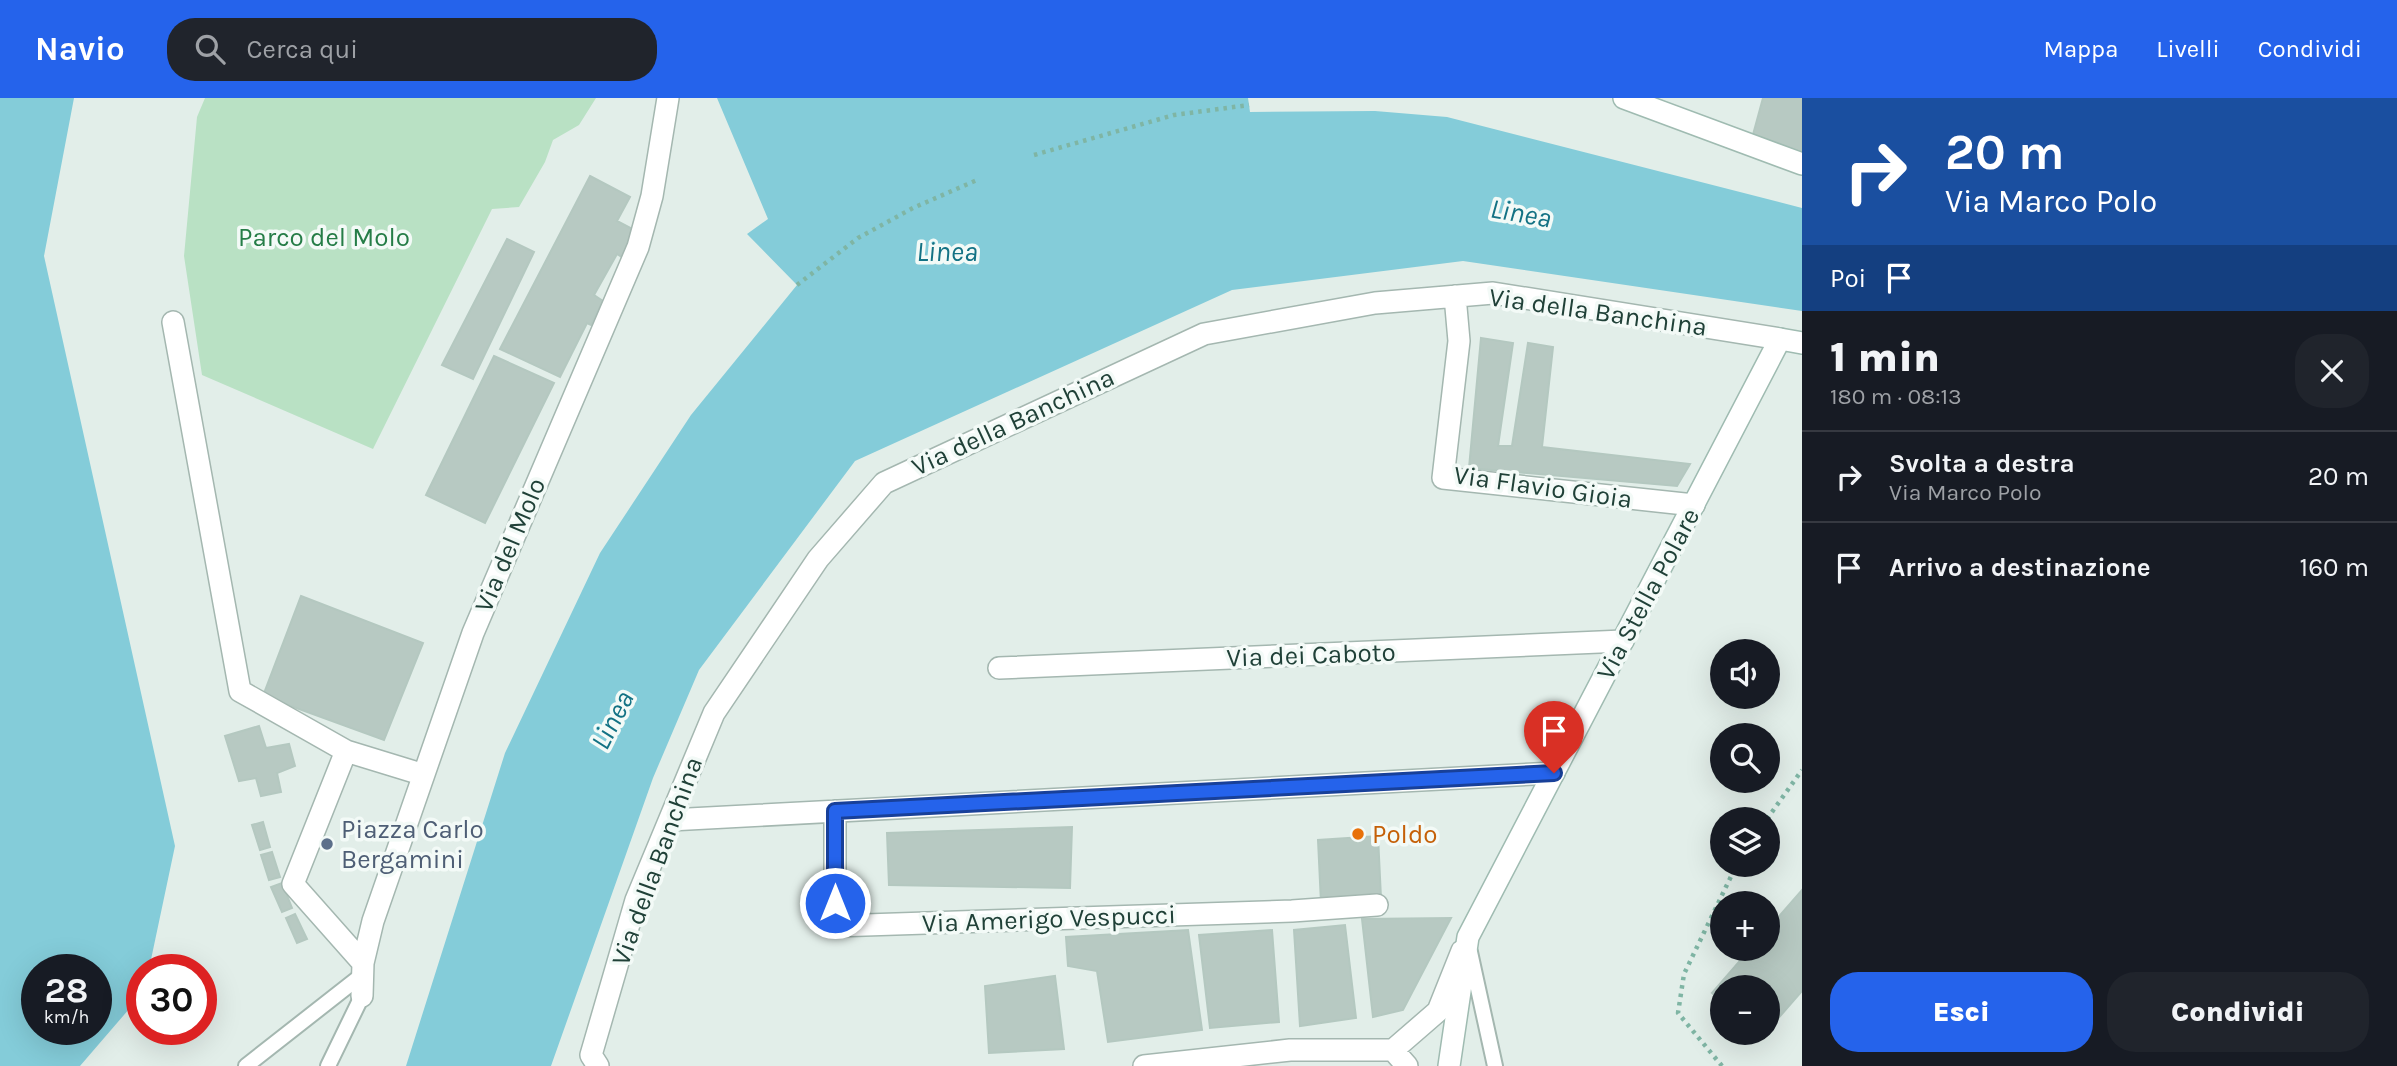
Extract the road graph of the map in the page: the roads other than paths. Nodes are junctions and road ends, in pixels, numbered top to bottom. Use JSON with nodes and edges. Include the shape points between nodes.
{"nodes":[{"id":1,"x":668,"y":98,"type":"edge"},
{"id":2,"x":1624,"y":98,"type":"edge"},
{"id":3,"x":1802,"y":164,"type":"edge"},
{"id":4,"x":1455,"y":296,"type":"junction"},
{"id":5,"x":173,"y":322,"type":"dead end"},
{"id":6,"x":1780,"y":340,"type":"junction"},
{"id":7,"x":1802,"y":343,"type":"edge"},
{"id":8,"x":1694,"y":505,"type":"junction"},
{"id":9,"x":1623,"y":641,"type":"junction"},
{"id":10,"x":999,"y":668,"type":"dead end"},
{"id":11,"x":346,"y":751,"type":"junction"},
{"id":12,"x":1554,"y":773,"type":"junction"},
{"id":13,"x":421,"y":774,"type":"junction"},
{"id":14,"x":835,"y":811,"type":"junction"},
{"id":15,"x":670,"y":820,"type":"junction"},
{"id":16,"x":1377,"y":905,"type":"dead end"},
{"id":17,"x":1468,"y":937,"type":"junction"},
{"id":18,"x":362,"y":978,"type":"junction"},
{"id":19,"x":1400,"y":1058,"type":"edge"},
{"id":20,"x":592,"y":1062,"type":"edge"},
{"id":21,"x":246,"y":1066,"type":"edge"},
{"id":22,"x":328,"y":1066,"type":"edge"},
{"id":23,"x":1144,"y":1066,"type":"edge"},
{"id":24,"x":1448,"y":1066,"type":"edge"},
{"id":25,"x":1496,"y":1066,"type":"edge"}],
"edges":[{"from":1,"to":13,"type":"street","name":"Via del Molo","via":[[655,183],[638,247],[491,587]]},
{"from":2,"to":3,"type":"street"},
{"from":4,"to":6,"type":"street","name":"Via della Banchina","via":[[1493,293]]},
{"from":4,"to":8,"type":"street","name":"Via Flavio Gioia","via":[[1460,341],[1443,478]]},
{"from":4,"to":15,"type":"street","name":"Via della Banchina","via":[[1376,303],[1204,334],[884,483],[818,559],[714,713]]},
{"from":5,"to":11,"type":"street","via":[[240,691]]},
{"from":6,"to":7,"type":"street"},
{"from":6,"to":8,"type":"street","name":"Via Stella Polare"},
{"from":8,"to":9,"type":"street","name":"Via Stella Polare"},
{"from":9,"to":10,"type":"street","name":"Via dei Caboto"},
{"from":9,"to":12,"type":"street","name":"Via Stella Polare"},
{"from":11,"to":13,"type":"street"},
{"from":11,"to":18,"type":"street","via":[[293,884]]},
{"from":12,"to":14,"type":"street"},
{"from":12,"to":17,"type":"street","name":"Via Stella Polare"},
{"from":13,"to":18,"type":"street","name":"Via del Molo","via":[[373,921]]},
{"from":14,"to":15,"type":"street"},
{"from":14,"to":16,"type":"street","name":"Via Amerigo Vespucci","via":[[835,926]]},
{"from":15,"to":20,"type":"street","name":"Via della Banchina","via":[[636,900]]},
{"from":17,"to":19,"type":"street","via":[[1438,1012]]},
{"from":17,"to":24,"type":"street","name":"Via Stella Polare"},
{"from":17,"to":25,"type":"lane"},
{"from":18,"to":21,"type":"lane"},
{"from":18,"to":22,"type":"lane"},
{"from":19,"to":23,"type":"street","via":[[1290,1050]]}]}
